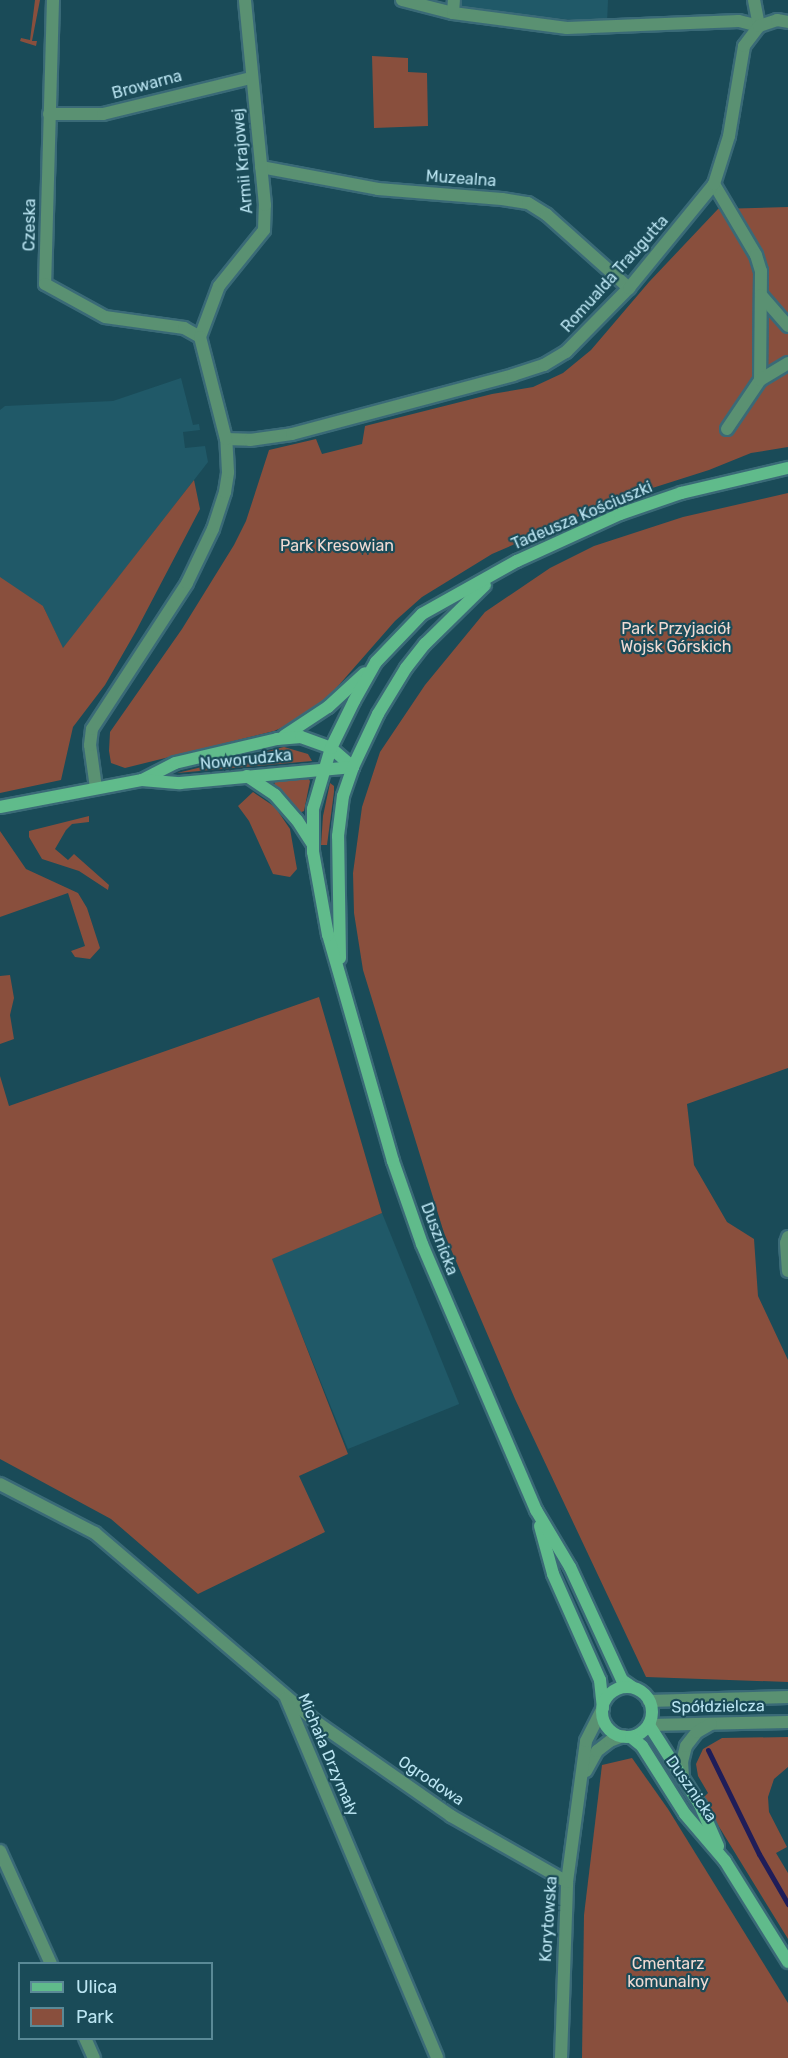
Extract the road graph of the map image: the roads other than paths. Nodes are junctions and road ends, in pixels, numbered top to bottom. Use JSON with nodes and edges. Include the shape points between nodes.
{"nodes":[{"id":1,"x":53,"y":0,"type":"edge"},
{"id":2,"x":245,"y":0,"type":"edge"},
{"id":3,"x":402,"y":0,"type":"edge"},
{"id":4,"x":454,"y":0,"type":"edge"},
{"id":5,"x":754,"y":0,"type":"edge"},
{"id":6,"x":453,"y":13,"type":"junction"},
{"id":7,"x":788,"y":22,"type":"edge"},
{"id":8,"x":759,"y":26,"type":"junction"},
{"id":9,"x":252,"y":78,"type":"junction"},
{"id":10,"x":49,"y":114,"type":"junction"},
{"id":11,"x":261,"y":167,"type":"junction"},
{"id":12,"x":714,"y":184,"type":"junction"},
{"id":13,"x":629,"y":288,"type":"junction"},
{"id":14,"x":762,"y":295,"type":"junction"},
{"id":15,"x":788,"y":326,"type":"edge"},
{"id":16,"x":200,"y":337,"type":"junction"},
{"id":17,"x":788,"y":363,"type":"edge"},
{"id":18,"x":760,"y":380,"type":"junction"},
{"id":19,"x":727,"y":429,"type":"dead end"},
{"id":20,"x":226,"y":438,"type":"junction"},
{"id":21,"x":788,"y":468,"type":"edge"},
{"id":22,"x":496,"y":573,"type":"junction"},
{"id":23,"x":376,"y":662,"type":"junction"},
{"id":24,"x":277,"y":739,"type":"junction"},
{"id":25,"x":331,"y":748,"type":"junction"},
{"id":26,"x":353,"y":767,"type":"junction"},
{"id":27,"x":325,"y":768,"type":"junction"},
{"id":28,"x":247,"y":776,"type":"junction"},
{"id":29,"x":142,"y":780,"type":"junction"},
{"id":30,"x":96,"y":788,"type":"junction"},
{"id":31,"x":0,"y":807,"type":"edge"},
{"id":32,"x":312,"y":843,"type":"junction"},
{"id":33,"x":340,"y":970,"type":"junction"},
{"id":34,"x":788,"y":1238,"type":"edge"},
{"id":35,"x":788,"y":1271,"type":"edge"},
{"id":36,"x":0,"y":1484,"type":"edge"},
{"id":37,"x":536,"y":1510,"type":"junction"},
{"id":38,"x":632,"y":1688,"type":"junction"},
{"id":39,"x":285,"y":1694,"type":"junction"},
{"id":40,"x":788,"y":1697,"type":"edge"},
{"id":41,"x":650,"y":1701,"type":"junction"},
{"id":42,"x":603,"y":1708,"type":"junction"},
{"id":43,"x":788,"y":1722,"type":"edge"},
{"id":44,"x":712,"y":1724,"type":"junction"},
{"id":45,"x":649,"y":1725,"type":"junction"},
{"id":46,"x":627,"y":1736,"type":"junction"},
{"id":47,"x":683,"y":1779,"type":"junction"},
{"id":48,"x":581,"y":1783,"type":"junction"},
{"id":49,"x":0,"y":1851,"type":"edge"},
{"id":50,"x":724,"y":1861,"type":"junction"},
{"id":51,"x":567,"y":1882,"type":"junction"},
{"id":52,"x":50,"y":1962,"type":"edge"},
{"id":53,"x":788,"y":1962,"type":"edge"},
{"id":54,"x":86,"y":2040,"type":"edge"},
{"id":55,"x":94,"y":2058,"type":"edge"},
{"id":56,"x":437,"y":2058,"type":"edge"},
{"id":57,"x":561,"y":2058,"type":"edge"}],
"edges":[{"from":1,"to":10,"type":"street","name":"Czeska"},
{"from":2,"to":9,"type":"street","name":"Armii Krajowej"},
{"from":3,"to":6,"type":"street"},
{"from":4,"to":6,"type":"street"},
{"from":5,"to":8,"type":"street"},
{"from":6,"to":8,"type":"street","via":[[567,28],[740,21]]},
{"from":7,"to":8,"type":"street","via":[[777,20]]},
{"from":8,"to":12,"type":"street","name":"Romualda Traugutta","via":[[744,46],[729,136]]},
{"from":9,"to":10,"type":"street","name":"Browarna","via":[[103,114]]},
{"from":9,"to":11,"type":"street","name":"Armii Krajowej"},
{"from":10,"to":16,"type":"street","name":"Czeska","via":[[45,284],[105,317],[184,328]]},
{"from":11,"to":13,"type":"street","name":"Muzealna","via":[[378,189],[516,200],[538,208]]},
{"from":11,"to":16,"type":"street","name":"Armii Krajowej","via":[[264,230],[219,286]]},
{"from":12,"to":13,"type":"street","name":"Romualda Traugutta"},
{"from":12,"to":14,"type":"street","via":[[756,255]]},
{"from":13,"to":20,"type":"street","name":"Romualda Traugutta","via":[[566,352],[544,365],[292,434],[250,440]]},
{"from":14,"to":15,"type":"street"},
{"from":14,"to":18,"type":"street"},
{"from":16,"to":20,"type":"street"},
{"from":17,"to":18,"type":"street"},
{"from":18,"to":19,"type":"street"},
{"from":20,"to":30,"type":"street","via":[[226,481],[213,529],[187,584],[92,729]]},
{"from":21,"to":22,"type":"street","name":"Tadeusza Kościuszki","via":[[724,481],[650,503],[572,534]]},
{"from":22,"to":23,"type":"street","name":"Tadeusza Kościuszki","via":[[422,614]]},
{"from":22,"to":26,"type":"street","name":"Tadeusza Kościuszki","via":[[424,644],[406,668]]},
{"from":23,"to":24,"type":"street","via":[[328,707]]},
{"from":23,"to":25,"type":"street","name":"Tadeusza Kościuszki"},
{"from":24,"to":25,"type":"street","name":"Noworudzka","via":[[301,737]]},
{"from":24,"to":29,"type":"street","name":"Noworudzka","via":[[176,763]]},
{"from":25,"to":26,"type":"street"},
{"from":25,"to":27,"type":"street","name":"Dusznicka"},
{"from":26,"to":27,"type":"street","name":"Noworudzka"},
{"from":26,"to":33,"type":"street","name":"Dusznicka","via":[[343,796],[338,836]]},
{"from":27,"to":28,"type":"street","name":"Noworudzka"},
{"from":27,"to":32,"type":"street","name":"Dusznicka","via":[[313,809]]},
{"from":28,"to":29,"type":"street","name":"Noworudzka","via":[[180,783]]},
{"from":28,"to":32,"type":"street","via":[[275,795]]},
{"from":29,"to":30,"type":"street","name":"Noworudzka"},
{"from":30,"to":31,"type":"street","name":"Noworudzka"},
{"from":32,"to":33,"type":"street","name":"Dusznicka","via":[[320,902]]},
{"from":33,"to":37,"type":"street","name":"Dusznicka","via":[[393,1161],[418,1234]]},
{"from":34,"to":35,"type":"street"},
{"from":36,"to":39,"type":"street","name":"Michała Drzymały","via":[[95,1533]]},
{"from":37,"to":38,"type":"street","name":"Dusznicka","via":[[570,1567],[622,1680]]},
{"from":37,"to":42,"type":"street","name":"Dusznicka","via":[[553,1574],[600,1680]]},
{"from":38,"to":41,"type":"street","via":[[640,1690]]},
{"from":38,"to":42,"type":"street","via":[[617,1689]]},
{"from":39,"to":51,"type":"street","name":"Ogrodowa","via":[[315,1721],[452,1816]]},
{"from":39,"to":56,"type":"street","name":"Michała Drzymały"},
{"from":40,"to":41,"type":"street","name":"Spółdzielcza"},
{"from":41,"to":45,"type":"street"},
{"from":42,"to":46,"type":"street","via":[[610,1729]]},
{"from":42,"to":48,"type":"street","name":"Korytowska","via":[[586,1742]]},
{"from":43,"to":44,"type":"street","name":"Spółdzielcza"},
{"from":44,"to":45,"type":"street","name":"Spółdzielcza"},
{"from":44,"to":47,"type":"street","via":[[697,1732],[686,1746]]},
{"from":45,"to":46,"type":"street","via":[[638,1734]]},
{"from":45,"to":47,"type":"street","name":"Dusznicka"},
{"from":46,"to":48,"type":"street","name":"Korytowska","via":[[610,1741],[597,1751]]},
{"from":46,"to":50,"type":"street","name":"Dusznicka","via":[[642,1746],[686,1814]]},
{"from":47,"to":50,"type":"street","name":"Dusznicka","via":[[700,1805]]},
{"from":48,"to":51,"type":"street","name":"Korytowska"},
{"from":49,"to":52,"type":"street"},
{"from":50,"to":53,"type":"street","name":"Dusznicka"},
{"from":51,"to":57,"type":"street","name":"Korytowska"},
{"from":54,"to":55,"type":"street"}]}
